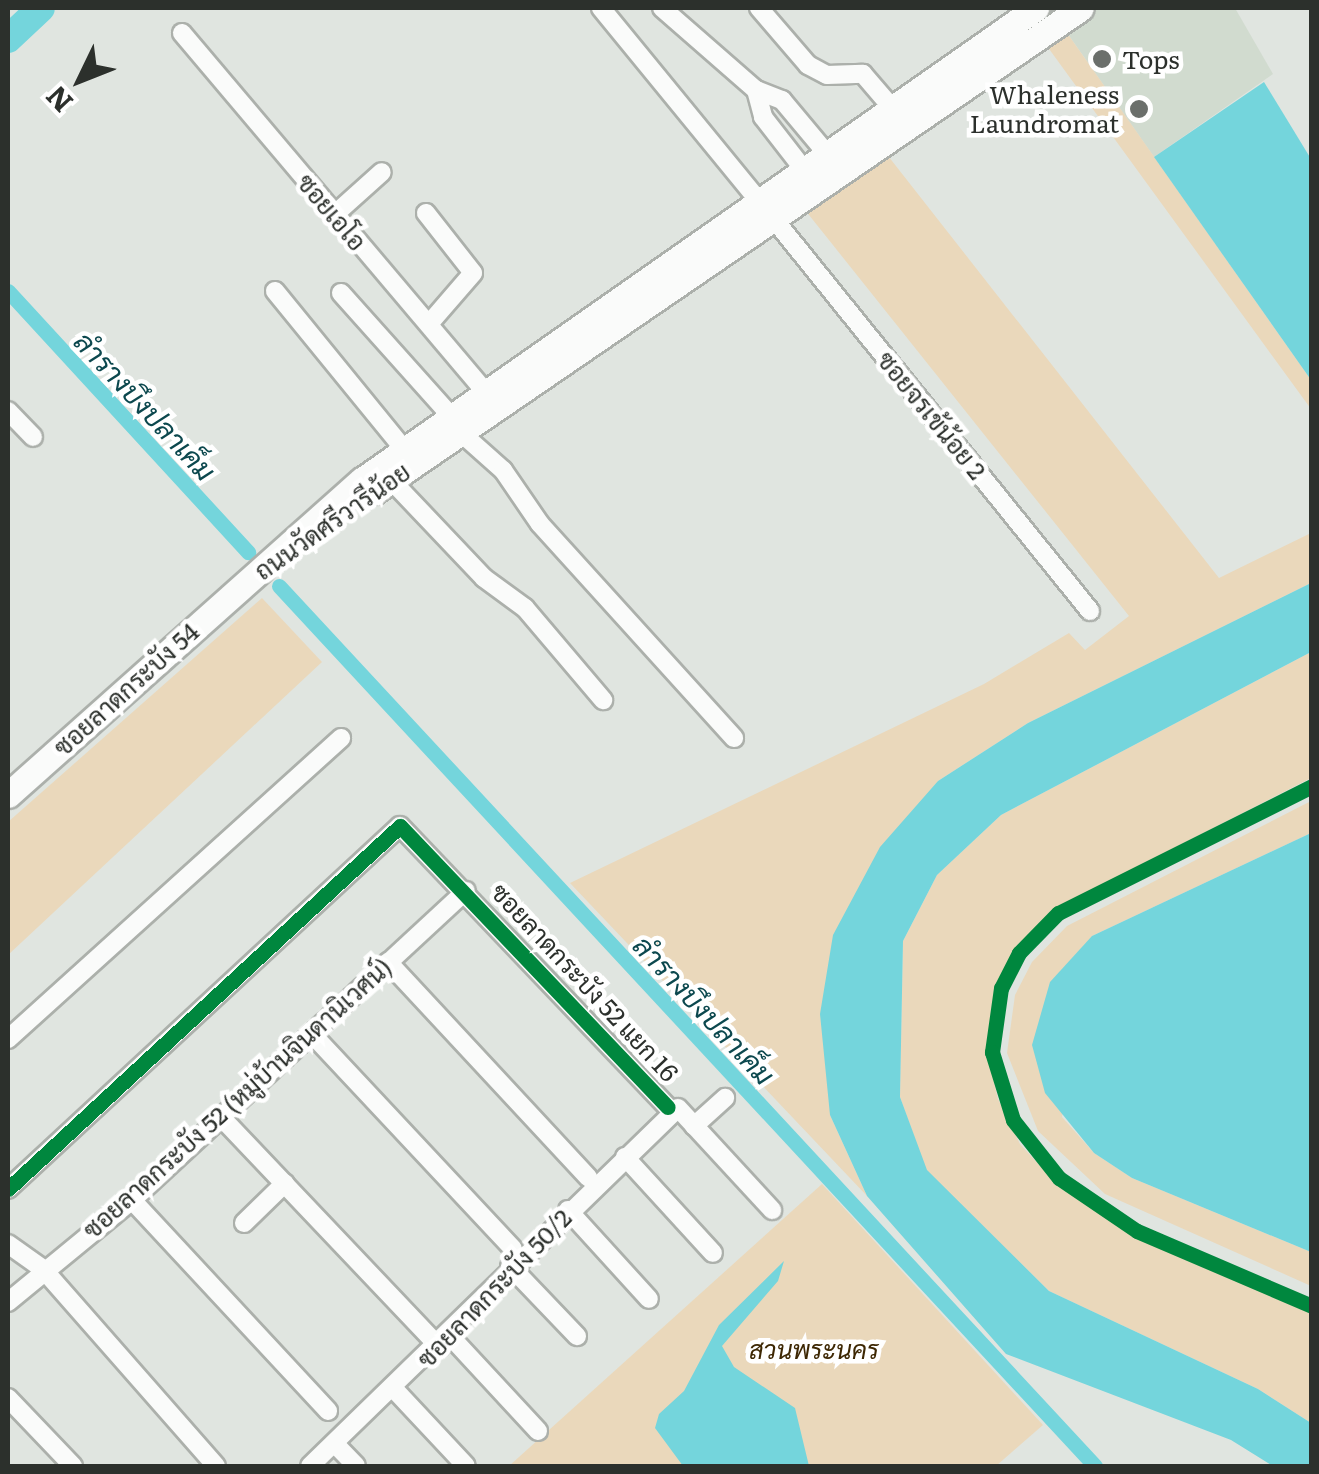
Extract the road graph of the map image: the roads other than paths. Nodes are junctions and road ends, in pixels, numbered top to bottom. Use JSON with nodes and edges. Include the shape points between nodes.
{"nodes":[{"id":1,"x":601,"y":8,"type":"edge"},
{"id":2,"x":662,"y":8,"type":"edge"},
{"id":3,"x":759,"y":8,"type":"edge"},
{"id":4,"x":1080,"y":8,"type":"edge"},
{"id":5,"x":1021,"y":12,"type":"edge"},
{"id":6,"x":182,"y":34,"type":"dead end"},
{"id":7,"x":756,"y":90,"type":"junction"},
{"id":8,"x":893,"y":109,"type":"junction"},
{"id":9,"x":828,"y":155,"type":"junction"},
{"id":10,"x":804,"y":171,"type":"junction"},
{"id":11,"x":382,"y":172,"type":"dead end"},
{"id":12,"x":766,"y":210,"type":"junction"},
{"id":13,"x":426,"y":213,"type":"dead end"},
{"id":14,"x":334,"y":215,"type":"junction"},
{"id":15,"x":275,"y":291,"type":"dead end"},
{"id":16,"x":341,"y":293,"type":"dead end"},
{"id":17,"x":429,"y":324,"type":"junction"},
{"id":18,"x":483,"y":389,"type":"junction"},
{"id":19,"x":8,"y":411,"type":"edge"},
{"id":20,"x":454,"y":422,"type":"junction"},
{"id":21,"x":33,"y":438,"type":"dead end"},
{"id":22,"x":404,"y":448,"type":"junction"},
{"id":23,"x":391,"y":480,"type":"junction"},
{"id":24,"x":244,"y":582,"type":"junction"},
{"id":25,"x":1090,"y":611,"type":"dead end"},
{"id":26,"x":603,"y":700,"type":"dead end"},
{"id":27,"x":341,"y":738,"type":"dead end"},
{"id":28,"x":734,"y":738,"type":"dead end"},
{"id":29,"x":8,"y":795,"type":"edge"},
{"id":30,"x":466,"y":891,"type":"junction"},
{"id":31,"x":388,"y":962,"type":"junction"},
{"id":32,"x":312,"y":1034,"type":"junction"},
{"id":33,"x":8,"y":1039,"type":"edge"},
{"id":34,"x":725,"y":1098,"type":"dead end"},
{"id":35,"x":672,"y":1108,"type":"junction"},
{"id":36,"x":222,"y":1116,"type":"junction"},
{"id":37,"x":694,"y":1126,"type":"junction"},
{"id":38,"x":625,"y":1156,"type":"junction"},
{"id":39,"x":588,"y":1177,"type":"dead end"},
{"id":40,"x":284,"y":1183,"type":"junction"},
{"id":41,"x":8,"y":1189,"type":"edge"},
{"id":42,"x":132,"y":1200,"type":"junction"},
{"id":43,"x":568,"y":1210,"type":"junction"},
{"id":44,"x":772,"y":1210,"type":"dead end"},
{"id":45,"x":244,"y":1223,"type":"dead end"},
{"id":46,"x":8,"y":1244,"type":"edge"},
{"id":47,"x":713,"y":1253,"type":"dead end"},
{"id":48,"x":512,"y":1258,"type":"junction"},
{"id":49,"x":42,"y":1269,"type":"junction"},
{"id":50,"x":648,"y":1299,"type":"dead end"},
{"id":51,"x":8,"y":1302,"type":"edge"},
{"id":52,"x":577,"y":1336,"type":"dead end"},
{"id":53,"x":446,"y":1342,"type":"junction"},
{"id":54,"x":394,"y":1389,"type":"junction"},
{"id":55,"x":8,"y":1398,"type":"edge"},
{"id":56,"x":328,"y":1411,"type":"dead end"},
{"id":57,"x":538,"y":1431,"type":"dead end"},
{"id":58,"x":335,"y":1444,"type":"junction"},
{"id":59,"x":72,"y":1466,"type":"edge"},
{"id":60,"x":216,"y":1466,"type":"edge"},
{"id":61,"x":310,"y":1466,"type":"edge"},
{"id":62,"x":356,"y":1466,"type":"edge"},
{"id":63,"x":466,"y":1466,"type":"edge"}],
"edges":[{"from":1,"to":12,"type":"street","name":"ซอยจรเข้น้อย 2"},
{"from":2,"to":7,"type":"street"},
{"from":3,"to":8,"type":"street","via":[[808,65],[827,75],[863,74]]},
{"from":4,"to":12,"type":"main road","name":"ถนนวัดศรีวารีน้อย"},
{"from":5,"to":8,"type":"main road","name":"ถนนวัดศรีวารีน้อย"},
{"from":6,"to":14,"type":"street","name":"ซอยเอโอ"},
{"from":7,"to":9,"type":"street","via":[[782,100]]},
{"from":7,"to":10,"type":"street","via":[[763,117]]},
{"from":8,"to":9,"type":"main road","name":"ถนนวัดศรีวารีน้อย"},
{"from":9,"to":10,"type":"main road","name":"ถนนวัดศรีวารีน้อย"},
{"from":10,"to":12,"type":"main road","name":"ถนนวัดศรีวารีน้อย"},
{"from":11,"to":14,"type":"street"},
{"from":12,"to":18,"type":"main road","name":"ถนนวัดศรีวารีน้อย"},
{"from":12,"to":20,"type":"main road","name":"ถนนวัดศรีวารีน้อย"},
{"from":12,"to":25,"type":"street","name":"ซอยจรเข้น้อย 2"},
{"from":13,"to":17,"type":"street","via":[[473,273]]},
{"from":14,"to":17,"type":"street","name":"ซอยเอโอ"},
{"from":15,"to":22,"type":"street"},
{"from":16,"to":20,"type":"street"},
{"from":17,"to":18,"type":"street","name":"ซอยเอโอ"},
{"from":18,"to":20,"type":"main road","name":"ถนนวัดศรีวารีน้อย"},
{"from":19,"to":21,"type":"street"},
{"from":20,"to":22,"type":"main road","name":"ถนนวัดศรีวารีน้อย"},
{"from":20,"to":23,"type":"main road","name":"ถนนวัดศรีวารีน้อย"},
{"from":20,"to":28,"type":"street"},
{"from":22,"to":24,"type":"main road","name":"ถนนวัดศรีวารีน้อย"},
{"from":23,"to":24,"type":"main road","name":"ถนนวัดศรีวารีน้อย"},
{"from":23,"to":26,"type":"street","via":[[484,578],[525,608]]},
{"from":24,"to":29,"type":"main road","name":"ซอยลาดกระบัง 54"},
{"from":27,"to":33,"type":"street"},
{"from":30,"to":31,"type":"street","name":"ซอยลาดกระบัง 52 (หมู่บ้านจินดานิเวศน์)"},
{"from":30,"to":35,"type":"street","name":"ซอยลาดกระบัง 52 แยก 16"},
{"from":30,"to":41,"type":"street","name":"ซอยลาดกระบัง 52 แยก 16","via":[[406,828],[396,828]]},
{"from":31,"to":32,"type":"street","name":"ซอยลาดกระบัง 52 (หมู่บ้านจินดานิเวศน์)"},
{"from":31,"to":39,"type":"street"},
{"from":32,"to":36,"type":"street","name":"ซอยลาดกระบัง 52 (หมู่บ้านจินดานิเวศน์)"},
{"from":32,"to":48,"type":"street"},
{"from":34,"to":37,"type":"street"},
{"from":35,"to":37,"type":"street","name":"ซอยลาดกระบัง 52 แยก 16"},
{"from":35,"to":38,"type":"street","name":"ซอยลาดกระบัง 50/2"},
{"from":36,"to":40,"type":"street"},
{"from":36,"to":42,"type":"street","name":"ซอยลาดกระบัง 52 (หมู่บ้านจินดานิเวศน์)"},
{"from":37,"to":44,"type":"street","name":"ซอยลาดกระบัง 52 แยก 16"},
{"from":38,"to":43,"type":"street","name":"ซอยลาดกระบัง 50/2"},
{"from":38,"to":47,"type":"street"},
{"from":40,"to":45,"type":"street"},
{"from":40,"to":53,"type":"street"},
{"from":42,"to":49,"type":"street","name":"ซอยลาดกระบัง 52 (หมู่บ้านจินดานิเวศน์)"},
{"from":42,"to":56,"type":"street"},
{"from":43,"to":48,"type":"street","name":"ซอยลาดกระบัง 50/2"},
{"from":43,"to":50,"type":"street"},
{"from":46,"to":49,"type":"street"},
{"from":48,"to":52,"type":"street"},
{"from":48,"to":53,"type":"street","name":"ซอยลาดกระบัง 50/2"},
{"from":49,"to":51,"type":"street","name":"ซอยลาดกระบัง 52 (หมู่บ้านจินดานิเวศน์)"},
{"from":49,"to":60,"type":"street"},
{"from":53,"to":54,"type":"street","name":"ซอยลาดกระบัง 50/2"},
{"from":53,"to":57,"type":"street"},
{"from":54,"to":58,"type":"street","name":"ซอยลาดกระบัง 50/2"},
{"from":54,"to":63,"type":"street"},
{"from":55,"to":59,"type":"street"},
{"from":58,"to":61,"type":"street","name":"ซอยลาดกระบัง 50/2"},
{"from":58,"to":62,"type":"street"}]}
